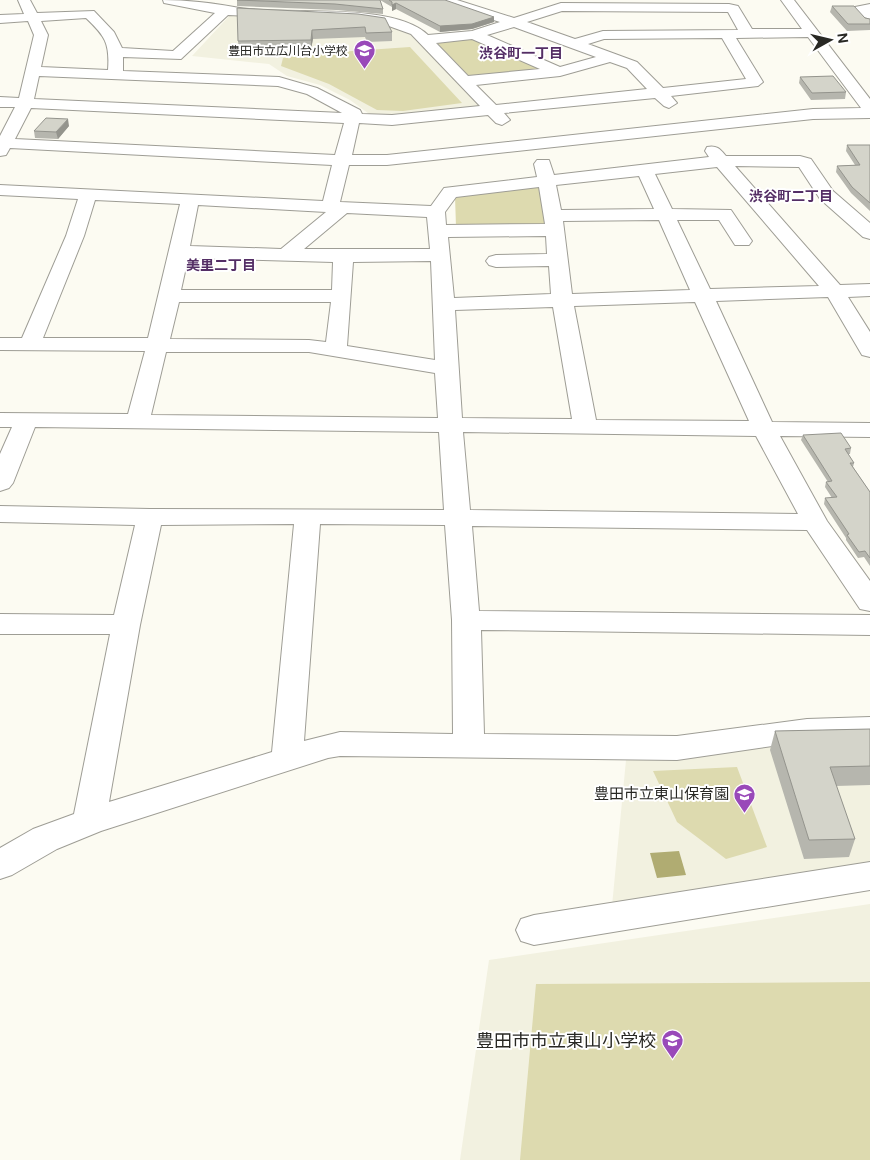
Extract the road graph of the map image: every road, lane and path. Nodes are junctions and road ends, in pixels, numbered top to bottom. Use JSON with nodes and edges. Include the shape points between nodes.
{"nodes":[{"id":1,"x":24,"y":0,"type":"edge"},
{"id":2,"x":168,"y":0,"type":"edge"},
{"id":3,"x":444,"y":0,"type":"edge"},
{"id":4,"x":787,"y":0,"type":"edge"},
{"id":5,"x":870,"y":8,"type":"edge"},
{"id":6,"x":227,"y":9,"type":"junction"},
{"id":7,"x":32,"y":17,"type":"junction"},
{"id":8,"x":0,"y":20,"type":"edge"},
{"id":9,"x":870,"y":20,"type":"edge"},
{"id":10,"x":514,"y":22,"type":"junction"},
{"id":11,"x":813,"y":33,"type":"junction"},
{"id":12,"x":727,"y":34,"type":"junction"},
{"id":13,"x":748,"y":34,"type":"junction"},
{"id":14,"x":474,"y":35,"type":"junction"},
{"id":15,"x":425,"y":40,"type":"junction"},
{"id":16,"x":575,"y":44,"type":"junction"},
{"id":17,"x":117,"y":52,"type":"junction"},
{"id":18,"x":610,"y":57,"type":"junction"},
{"id":19,"x":34,"y":71,"type":"junction"},
{"id":20,"x":560,"y":72,"type":"junction"},
{"id":21,"x":115,"y":75,"type":"junction"},
{"id":22,"x":466,"y":81,"type":"junction"},
{"id":23,"x":660,"y":93,"type":"junction"},
{"id":24,"x":0,"y":102,"type":"edge"},
{"id":25,"x":24,"y":104,"type":"junction"},
{"id":26,"x":492,"y":110,"type":"junction"},
{"id":27,"x":870,"y":112,"type":"edge"},
{"id":28,"x":352,"y":119,"type":"junction"},
{"id":29,"x":692,"y":127,"type":"junction"},
{"id":30,"x":527,"y":144,"type":"junction"},
{"id":31,"x":2,"y":146,"type":"edge"},
{"id":32,"x":341,"y":160,"type":"junction"},
{"id":33,"x":722,"y":161,"type":"junction"},
{"id":34,"x":645,"y":170,"type":"junction"},
{"id":35,"x":546,"y":181,"type":"junction"},
{"id":36,"x":0,"y":190,"type":"edge"},
{"id":37,"x":88,"y":195,"type":"junction"},
{"id":38,"x":190,"y":200,"type":"junction"},
{"id":39,"x":336,"y":207,"type":"junction"},
{"id":40,"x":436,"y":212,"type":"junction"},
{"id":41,"x":666,"y":215,"type":"junction"},
{"id":42,"x":553,"y":223,"type":"junction"},
{"id":43,"x":438,"y":231,"type":"junction"},
{"id":44,"x":870,"y":233,"type":"edge"},
{"id":45,"x":742,"y":241,"type":"dead end"},
{"id":46,"x":180,"y":252,"type":"junction"},
{"id":47,"x":439,"y":255,"type":"junction"},
{"id":48,"x":285,"y":256,"type":"junction"},
{"id":49,"x":343,"y":256,"type":"junction"},
{"id":50,"x":558,"y":260,"type":"junction"},
{"id":51,"x":496,"y":261,"type":"dead end"},
{"id":52,"x":834,"y":290,"type":"junction"},
{"id":53,"x":870,"y":290,"type":"edge"},
{"id":54,"x":702,"y":295,"type":"junction"},
{"id":55,"x":170,"y":296,"type":"junction"},
{"id":56,"x":342,"y":296,"type":"junction"},
{"id":57,"x":562,"y":299,"type":"junction"},
{"id":58,"x":444,"y":304,"type":"junction"},
{"id":59,"x":0,"y":344,"type":"edge"},
{"id":60,"x":30,"y":344,"type":"junction"},
{"id":61,"x":157,"y":344,"type":"junction"},
{"id":62,"x":870,"y":350,"type":"edge"},
{"id":63,"x":336,"y":351,"type":"junction"},
{"id":64,"x":446,"y":368,"type":"junction"},
{"id":65,"x":0,"y":420,"type":"edge"},
{"id":66,"x":26,"y":421,"type":"junction"},
{"id":67,"x":137,"y":423,"type":"junction"},
{"id":68,"x":450,"y":426,"type":"junction"},
{"id":69,"x":586,"y":426,"type":"junction"},
{"id":70,"x":764,"y":429,"type":"junction"},
{"id":71,"x":870,"y":430,"type":"edge"},
{"id":72,"x":0,"y":483,"type":"edge"},
{"id":73,"x":0,"y":514,"type":"edge"},
{"id":74,"x":308,"y":516,"type":"junction"},
{"id":75,"x":150,"y":517,"type":"junction"},
{"id":76,"x":459,"y":518,"type":"junction"},
{"id":77,"x":815,"y":522,"type":"junction"},
{"id":78,"x":870,"y":602,"type":"edge"},
{"id":79,"x":466,"y":620,"type":"junction"},
{"id":80,"x":0,"y":624,"type":"edge"},
{"id":81,"x":126,"y":625,"type":"junction"},
{"id":82,"x":870,"y":625,"type":"edge"},
{"id":83,"x":870,"y":728,"type":"edge"},
{"id":84,"x":469,"y":746,"type":"junction"},
{"id":85,"x":287,"y":759,"type":"junction"},
{"id":86,"x":89,"y":822,"type":"junction"},
{"id":87,"x":0,"y":865,"type":"edge"},
{"id":88,"x":870,"y":876,"type":"edge"},
{"id":89,"x":534,"y":930,"type":"dead end"}],
"edges":[{"from":1,"to":7,"type":"street"},
{"from":2,"to":6,"type":"street"},
{"from":3,"to":10,"type":"street"},
{"from":4,"to":11,"type":"street"},
{"from":5,"to":9,"type":"street","via":[[860,10]]},
{"from":6,"to":15,"type":"street","via":[[364,13],[399,21],[416,30]]},
{"from":6,"to":17,"type":"street","via":[[176,56]]},
{"from":7,"to":8,"type":"street"},
{"from":7,"to":17,"type":"street","via":[[89,14],[107,32]]},
{"from":7,"to":19,"type":"street","via":[[41,35]]},
{"from":10,"to":13,"type":"street","via":[[567,6],[729,8],[733,9]]},
{"from":10,"to":14,"type":"street"},
{"from":10,"to":16,"type":"street"},
{"from":11,"to":13,"type":"street"},
{"from":11,"to":27,"type":"street"},
{"from":12,"to":13,"type":"street"},
{"from":12,"to":16,"type":"street","via":[[603,35]]},
{"from":12,"to":23,"type":"street","via":[[754,82]]},
{"from":14,"to":15,"type":"street"},
{"from":14,"to":20,"type":"street"},
{"from":15,"to":22,"type":"street"},
{"from":16,"to":18,"type":"street"},
{"from":17,"to":21,"type":"street"},
{"from":18,"to":20,"type":"street"},
{"from":18,"to":23,"type":"street","via":[[636,67]]},
{"from":19,"to":21,"type":"street"},
{"from":19,"to":25,"type":"street"},
{"from":20,"to":22,"type":"street"},
{"from":21,"to":28,"type":"street","via":[[289,84],[346,108],[354,113]]},
{"from":22,"to":26,"type":"street"},
{"from":23,"to":26,"type":"street"},
{"from":23,"to":29,"type":"street"},
{"from":24,"to":25,"type":"street"},
{"from":25,"to":28,"type":"street"},
{"from":25,"to":31,"type":"street"},
{"from":26,"to":28,"type":"street","via":[[398,120]]},
{"from":26,"to":30,"type":"street"},
{"from":27,"to":29,"type":"street","via":[[813,114]]},
{"from":28,"to":32,"type":"street"},
{"from":29,"to":30,"type":"street"},
{"from":29,"to":33,"type":"street"},
{"from":30,"to":32,"type":"street","via":[[387,160]]},
{"from":30,"to":35,"type":"street","via":[[542,162]]},
{"from":31,"to":32,"type":"street"},
{"from":32,"to":39,"type":"street"},
{"from":33,"to":34,"type":"street"},
{"from":33,"to":44,"type":"street","via":[[805,162],[826,195]]},
{"from":33,"to":52,"type":"street"},
{"from":34,"to":35,"type":"street"},
{"from":34,"to":41,"type":"street"},
{"from":35,"to":40,"type":"street","via":[[450,192]]},
{"from":35,"to":42,"type":"street"},
{"from":36,"to":37,"type":"street"},
{"from":37,"to":38,"type":"street"},
{"from":37,"to":60,"type":"street","via":[[75,236]]},
{"from":38,"to":39,"type":"street"},
{"from":38,"to":46,"type":"street"},
{"from":39,"to":40,"type":"street"},
{"from":39,"to":48,"type":"street"},
{"from":40,"to":43,"type":"street"},
{"from":41,"to":42,"type":"street"},
{"from":41,"to":45,"type":"street","via":[[725,214]]},
{"from":41,"to":54,"type":"street"},
{"from":42,"to":43,"type":"street"},
{"from":42,"to":50,"type":"street"},
{"from":43,"to":47,"type":"street"},
{"from":46,"to":48,"type":"street"},
{"from":46,"to":55,"type":"street"},
{"from":47,"to":49,"type":"street"},
{"from":47,"to":58,"type":"street"},
{"from":48,"to":49,"type":"street"},
{"from":49,"to":56,"type":"street"},
{"from":50,"to":51,"type":"street"},
{"from":50,"to":57,"type":"street"},
{"from":52,"to":53,"type":"street"},
{"from":52,"to":54,"type":"street"},
{"from":52,"to":62,"type":"street"},
{"from":54,"to":57,"type":"street"},
{"from":54,"to":70,"type":"street"},
{"from":55,"to":56,"type":"street"},
{"from":55,"to":61,"type":"street"},
{"from":56,"to":63,"type":"street"},
{"from":57,"to":58,"type":"street"},
{"from":57,"to":69,"type":"street"},
{"from":58,"to":64,"type":"street"},
{"from":59,"to":60,"type":"street"},
{"from":60,"to":61,"type":"street"},
{"from":61,"to":63,"type":"street","via":[[309,346]]},
{"from":61,"to":67,"type":"street"},
{"from":63,"to":64,"type":"street"},
{"from":64,"to":68,"type":"street"},
{"from":65,"to":66,"type":"street"},
{"from":66,"to":67,"type":"street"},
{"from":66,"to":72,"type":"street"},
{"from":67,"to":68,"type":"street"},
{"from":68,"to":69,"type":"street"},
{"from":68,"to":76,"type":"street"},
{"from":69,"to":70,"type":"street"},
{"from":70,"to":71,"type":"street"},
{"from":70,"to":77,"type":"street"},
{"from":73,"to":75,"type":"street"},
{"from":74,"to":75,"type":"street"},
{"from":74,"to":76,"type":"street"},
{"from":74,"to":85,"type":"street"},
{"from":75,"to":81,"type":"street"},
{"from":76,"to":77,"type":"street"},
{"from":76,"to":79,"type":"street"},
{"from":77,"to":78,"type":"street"},
{"from":79,"to":82,"type":"street"},
{"from":79,"to":84,"type":"street"},
{"from":80,"to":81,"type":"street"},
{"from":81,"to":86,"type":"street"},
{"from":83,"to":84,"type":"street","via":[[807,730],[677,748]]},
{"from":84,"to":85,"type":"street","via":[[340,744]]},
{"from":85,"to":86,"type":"street"},
{"from":86,"to":87,"type":"street","via":[[45,838]]},
{"from":88,"to":89,"type":"street"}]}
